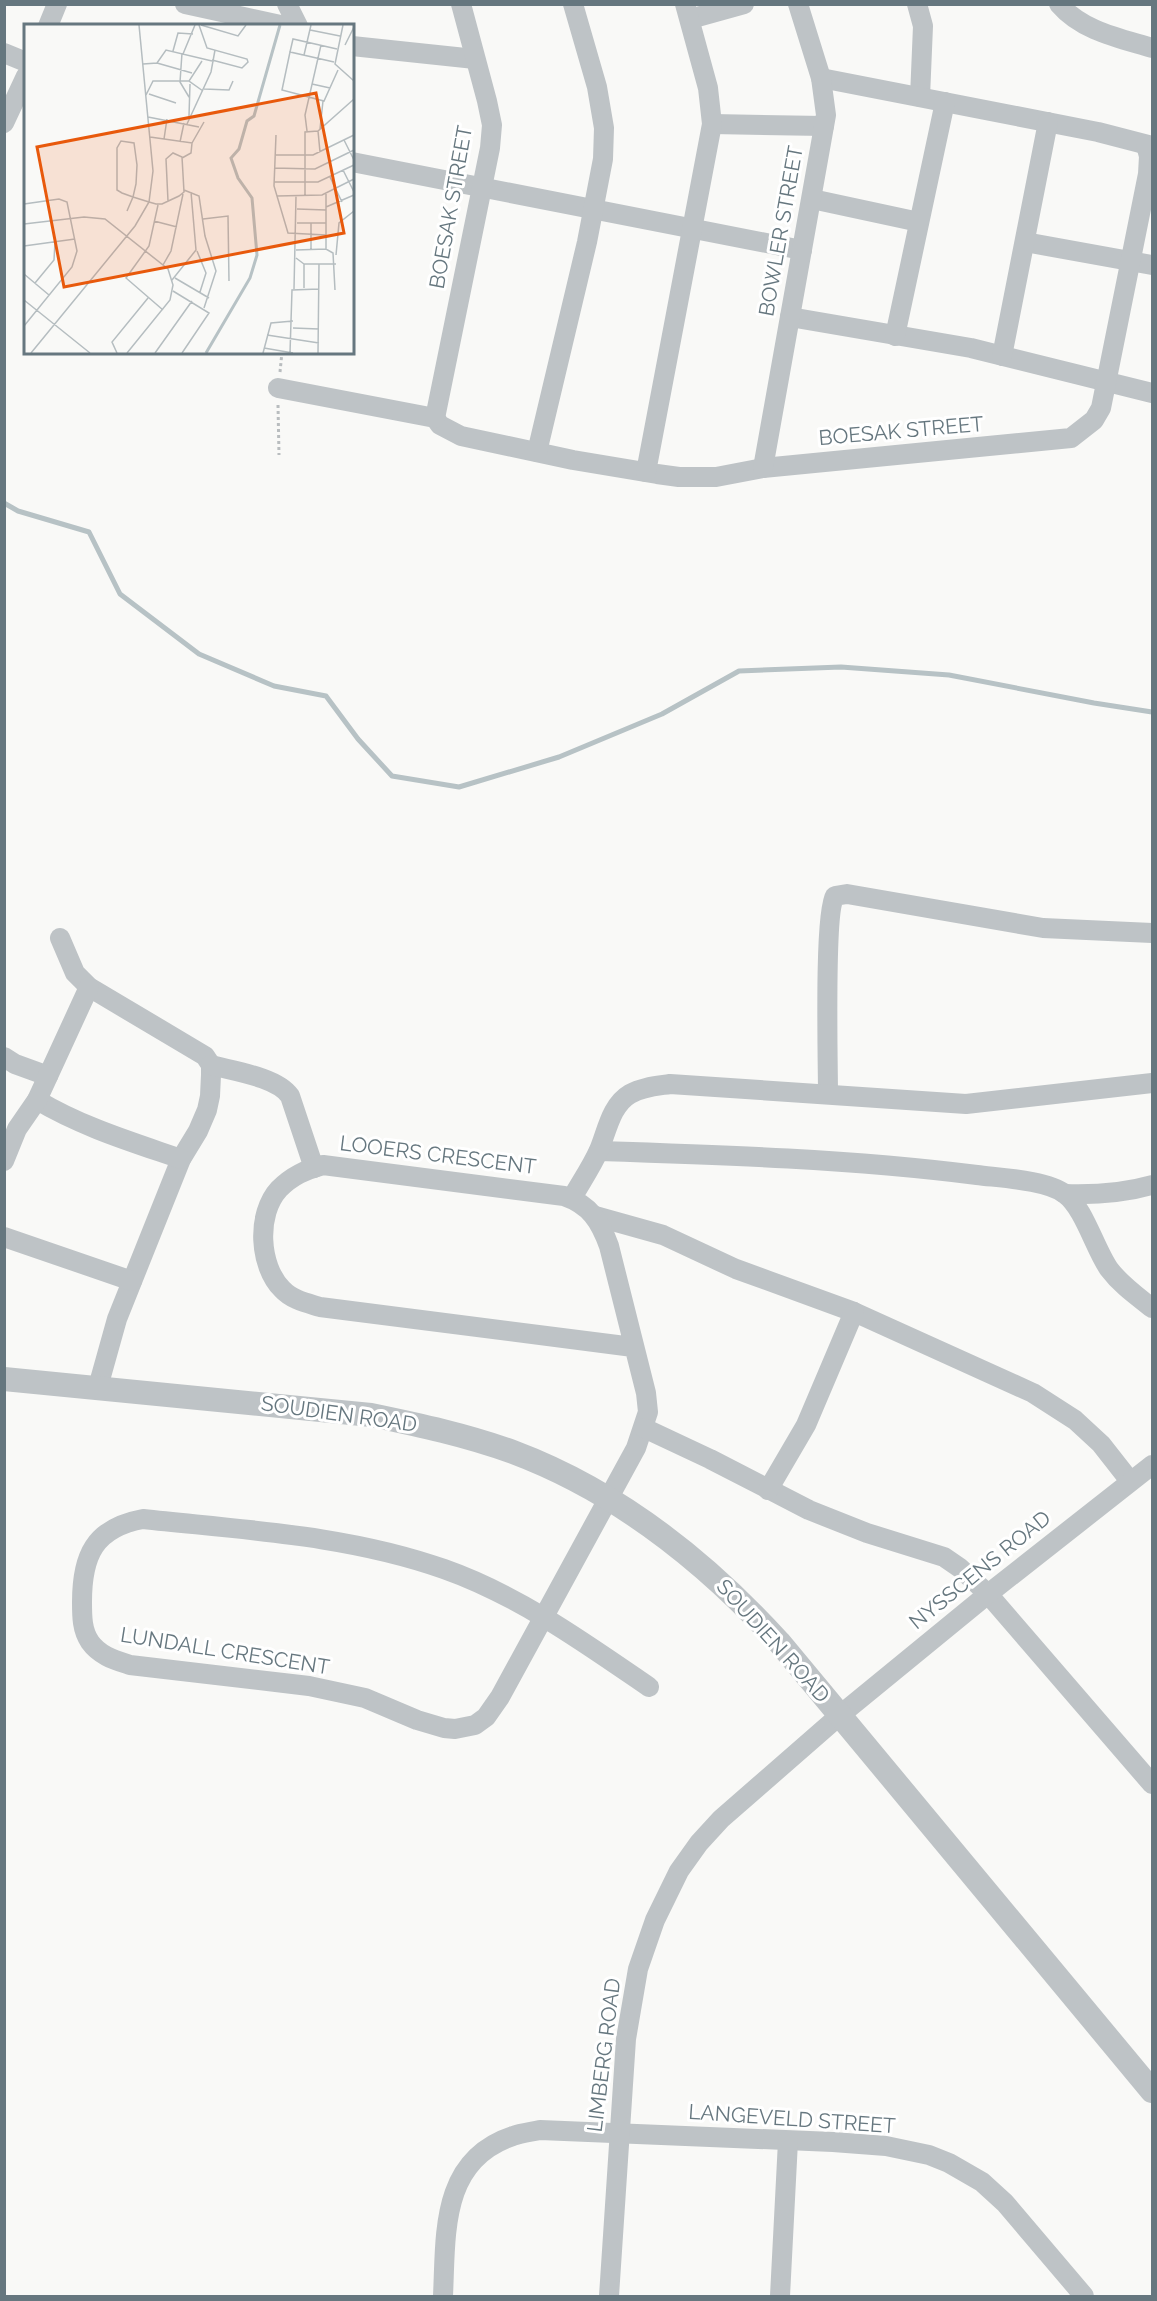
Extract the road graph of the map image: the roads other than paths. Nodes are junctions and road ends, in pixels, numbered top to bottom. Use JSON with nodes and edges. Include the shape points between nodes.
{"nodes":[{"id":1,"x":57,"y":4,"type":"edge"},
{"id":2,"x":185,"y":4,"type":"edge"},
{"id":3,"x":287,"y":4,"type":"edge"},
{"id":4,"x":461,"y":4,"type":"edge"},
{"id":5,"x":573,"y":4,"type":"edge"},
{"id":6,"x":744,"y":4,"type":"edge"},
{"id":7,"x":798,"y":4,"type":"edge"},
{"id":8,"x":917,"y":4,"type":"edge"},
{"id":9,"x":1059,"y":4,"type":"edge"},
{"id":10,"x":688,"y":12,"type":"edge"},
{"id":11,"x":49,"y":24,"type":"edge"},
{"id":12,"x":276,"y":24,"type":"edge"},
{"id":13,"x":297,"y":24,"type":"edge"},
{"id":14,"x":354,"y":46,"type":"edge"},
{"id":15,"x":1152,"y":48,"type":"edge"},
{"id":16,"x":4,"y":53,"type":"edge"},
{"id":17,"x":476,"y":59,"type":"junction"},
{"id":18,"x":24,"y":61,"type":"edge"},
{"id":19,"x":821,"y":78,"type":"junction"},
{"id":20,"x":24,"y":80,"type":"edge"},
{"id":21,"x":920,"y":97,"type":"junction"},
{"id":22,"x":945,"y":102,"type":"junction"},
{"id":23,"x":1048,"y":122,"type":"junction"},
{"id":24,"x":4,"y":123,"type":"edge"},
{"id":25,"x":712,"y":124,"type":"junction"},
{"id":26,"x":824,"y":126,"type":"junction"},
{"id":27,"x":1149,"y":146,"type":"edge"},
{"id":28,"x":354,"y":162,"type":"edge"},
{"id":29,"x":482,"y":188,"type":"junction"},
{"id":30,"x":812,"y":199,"type":"junction"},
{"id":31,"x":593,"y":208,"type":"junction"},
{"id":32,"x":919,"y":222,"type":"junction"},
{"id":33,"x":694,"y":230,"type":"junction"},
{"id":34,"x":1025,"y":242,"type":"junction"},
{"id":35,"x":802,"y":250,"type":"junction"},
{"id":36,"x":1131,"y":260,"type":"junction"},
{"id":37,"x":1152,"y":265,"type":"edge"},
{"id":38,"x":790,"y":317,"type":"junction"},
{"id":39,"x":895,"y":336,"type":"junction"},
{"id":40,"x":1002,"y":356,"type":"junction"},
{"id":41,"x":1107,"y":382,"type":"junction"},
{"id":42,"x":278,"y":388,"type":"dead end"},
{"id":43,"x":1152,"y":393,"type":"edge"},
{"id":44,"x":435,"y":418,"type":"junction"},
{"id":45,"x":537,"y":452,"type":"junction"},
{"id":46,"x":763,"y":468,"type":"junction"},
{"id":47,"x":646,"y":472,"type":"junction"},
{"id":48,"x":1152,"y":933,"type":"edge"},
{"id":49,"x":60,"y":938,"type":"dead end"},
{"id":50,"x":89,"y":987,"type":"junction"},
{"id":51,"x":4,"y":1057,"type":"edge"},
{"id":52,"x":211,"y":1065,"type":"junction"},
{"id":53,"x":48,"y":1076,"type":"junction"},
{"id":54,"x":1152,"y":1083,"type":"edge"},
{"id":55,"x":828,"y":1094,"type":"junction"},
{"id":56,"x":37,"y":1100,"type":"junction"},
{"id":57,"x":599,"y":1151,"type":"junction"},
{"id":58,"x":181,"y":1159,"type":"junction"},
{"id":59,"x":4,"y":1161,"type":"edge"},
{"id":60,"x":314,"y":1168,"type":"junction"},
{"id":61,"x":1152,"y":1185,"type":"edge"},
{"id":62,"x":1065,"y":1194,"type":"junction"},
{"id":63,"x":572,"y":1198,"type":"junction"},
{"id":64,"x":595,"y":1216,"type":"junction"},
{"id":65,"x":4,"y":1237,"type":"edge"},
{"id":66,"x":132,"y":1281,"type":"junction"},
{"id":67,"x":1152,"y":1308,"type":"edge"},
{"id":68,"x":854,"y":1312,"type":"junction"},
{"id":69,"x":633,"y":1347,"type":"junction"},
{"id":70,"x":4,"y":1379,"type":"edge"},
{"id":71,"x":98,"y":1388,"type":"junction"},
{"id":72,"x":644,"y":1428,"type":"junction"},
{"id":73,"x":1152,"y":1465,"type":"edge"},
{"id":74,"x":1130,"y":1481,"type":"junction"},
{"id":75,"x":768,"y":1490,"type":"junction"},
{"id":76,"x":608,"y":1498,"type":"junction"},
{"id":77,"x":988,"y":1594,"type":"junction"},
{"id":78,"x":543,"y":1618,"type":"junction"},
{"id":79,"x":649,"y":1687,"type":"dead end"},
{"id":80,"x":839,"y":1716,"type":"junction"},
{"id":81,"x":1152,"y":1784,"type":"edge"},
{"id":82,"x":1152,"y":2091,"type":"edge"},
{"id":83,"x":619,"y":2132,"type":"junction"},
{"id":84,"x":788,"y":2141,"type":"junction"},
{"id":85,"x":443,"y":2296,"type":"edge"},
{"id":86,"x":609,"y":2296,"type":"edge"},
{"id":87,"x":780,"y":2296,"type":"edge"},
{"id":88,"x":1084,"y":2296,"type":"edge"}],
"edges":[{"from":1,"to":11,"type":"street"},
{"from":2,"to":12,"type":"street"},
{"from":3,"to":13,"type":"street"},
{"from":4,"to":17,"type":"street","name":"BOESAK STREET"},
{"from":5,"to":31,"type":"street","via":[[597,87],[604,128],[603,159]]},
{"from":6,"to":10,"type":"street"},
{"from":7,"to":19,"type":"street","name":"BOWLER STREET"},
{"from":8,"to":21,"type":"street","via":[[923,26]]},
{"from":9,"to":15,"type":"street","via":[[1082,24]]},
{"from":10,"to":25,"type":"street","via":[[708,88]]},
{"from":14,"to":17,"type":"street"},
{"from":16,"to":18,"type":"street"},
{"from":17,"to":29,"type":"street","name":"BOESAK STREET","via":[[492,125]]},
{"from":19,"to":21,"type":"street","name":"BOESAK STREET"},
{"from":19,"to":26,"type":"street","name":"BOWLER STREET"},
{"from":20,"to":24,"type":"street"},
{"from":21,"to":22,"type":"street","name":"BOESAK STREET"},
{"from":22,"to":23,"type":"street","name":"BOESAK STREET"},
{"from":22,"to":32,"type":"street"},
{"from":23,"to":27,"type":"street","name":"BOESAK STREET"},
{"from":23,"to":34,"type":"street"},
{"from":25,"to":26,"type":"street"},
{"from":25,"to":33,"type":"street"},
{"from":26,"to":30,"type":"street","name":"BOWLER STREET"},
{"from":27,"to":36,"type":"street","name":"BOESAK STREET","via":[[1148,174]]},
{"from":28,"to":29,"type":"street"},
{"from":29,"to":31,"type":"street"},
{"from":29,"to":44,"type":"street","name":"BOESAK STREET"},
{"from":30,"to":32,"type":"street"},
{"from":30,"to":35,"type":"street","name":"BOWLER STREET"},
{"from":31,"to":33,"type":"street"},
{"from":31,"to":45,"type":"street"},
{"from":32,"to":39,"type":"street"},
{"from":33,"to":35,"type":"street"},
{"from":33,"to":47,"type":"street"},
{"from":34,"to":36,"type":"street"},
{"from":34,"to":40,"type":"street"},
{"from":35,"to":38,"type":"street","name":"BOWLER STREET"},
{"from":36,"to":37,"type":"street"},
{"from":36,"to":41,"type":"street","name":"BOESAK STREET"},
{"from":38,"to":39,"type":"street"},
{"from":38,"to":46,"type":"street","name":"BOWLER STREET"},
{"from":39,"to":40,"type":"street"},
{"from":40,"to":41,"type":"street"},
{"from":41,"to":43,"type":"street"},
{"from":41,"to":46,"type":"street","name":"BOESAK STREET","via":[[1094,420],[1071,438]]},
{"from":42,"to":44,"type":"street","name":"BOESAK STREET"},
{"from":44,"to":45,"type":"street","name":"BOESAK STREET","via":[[461,436]]},
{"from":45,"to":47,"type":"street","name":"BOESAK STREET"},
{"from":46,"to":47,"type":"street","name":"BOESAK STREET","via":[[716,477]]},
{"from":48,"to":55,"type":"street","via":[[1043,928],[847,894],[835,896],[830,906]]},
{"from":49,"to":50,"type":"street","via":[[75,973]]},
{"from":50,"to":52,"type":"street","via":[[205,1056]]},
{"from":50,"to":53,"type":"street"},
{"from":51,"to":53,"type":"street"},
{"from":52,"to":58,"type":"street","via":[[207,1110]]},
{"from":52,"to":60,"type":"street","via":[[285,1089]]},
{"from":53,"to":56,"type":"street"},
{"from":54,"to":55,"type":"street","via":[[966,1104]]},
{"from":55,"to":57,"type":"street","via":[[670,1084],[642,1088],[618,1106]]},
{"from":56,"to":58,"type":"street","via":[[90,1127]]},
{"from":56,"to":59,"type":"street","via":[[17,1129]]},
{"from":57,"to":62,"type":"street","via":[[904,1166],[1029,1181]]},
{"from":57,"to":63,"type":"street"},
{"from":58,"to":66,"type":"street"},
{"from":60,"to":63,"type":"street","name":"LOOERS CRESCENT","via":[[323,1165]]},
{"from":60,"to":69,"type":"street","name":"LOOERS CRESCENT","via":[[291,1178],[277,1192],[263,1228],[269,1270],[294,1299],[320,1307]]},
{"from":61,"to":62,"type":"street","via":[[1137,1190]]},
{"from":62,"to":67,"type":"street","via":[[1082,1216],[1108,1267],[1121,1284]]},
{"from":63,"to":64,"type":"street","name":"LOOERS CRESCENT"},
{"from":64,"to":68,"type":"street","via":[[663,1235],[736,1269]]},
{"from":64,"to":69,"type":"street","name":"LOOERS CRESCENT","via":[[609,1246]]},
{"from":65,"to":66,"type":"street"},
{"from":66,"to":71,"type":"street"},
{"from":68,"to":74,"type":"street","via":[[1033,1394],[1075,1420],[1101,1443]]},
{"from":68,"to":75,"type":"street","via":[[806,1425]]},
{"from":69,"to":72,"type":"street","name":"LOOERS CRESCENT","via":[[646,1393],[648,1412]]},
{"from":70,"to":71,"type":"street","name":"SOUDIEN ROAD"},
{"from":71,"to":76,"type":"street","name":"SOUDIEN ROAD","via":[[351,1412],[429,1426],[514,1452]]},
{"from":72,"to":75,"type":"street"},
{"from":72,"to":76,"type":"street","name":"LOOERS CRESCENT"},
{"from":73,"to":74,"type":"street","name":"NYSSCENS ROAD"},
{"from":74,"to":77,"type":"street","name":"NYSSCENS ROAD"},
{"from":75,"to":77,"type":"street","via":[[867,1533],[944,1557]]},
{"from":76,"to":78,"type":"street","name":"LUNDALL CRESCENT"},
{"from":76,"to":80,"type":"street","name":"SOUDIEN ROAD","via":[[710,1572],[772,1635]]},
{"from":77,"to":80,"type":"street","name":"NYSSCENS ROAD"},
{"from":77,"to":81,"type":"street"},
{"from":78,"to":78,"type":"street","name":"LUNDALL CRESCENT","via":[[500,1593],[445,1569],[382,1550],[299,1536],[143,1519],[122,1523],[104,1534],[85,1564],[82,1581],[82,1623],[91,1643],[106,1657],[130,1665],[309,1686],[365,1698],[417,1720],[455,1730],[475,1725],[486,1717]]},
{"from":78,"to":79,"type":"street"},
{"from":80,"to":82,"type":"street","name":"SOUDIEN ROAD"},
{"from":80,"to":83,"type":"street","name":"LIMBERG ROAD","via":[[721,1819],[679,1871],[655,1920],[638,1969],[626,2039]]},
{"from":83,"to":84,"type":"street","name":"LANGEVELD STREET"},
{"from":83,"to":85,"type":"street","name":"LANGEVELD STREET","via":[[540,2130],[512,2136],[488,2148],[456,2184],[446,2236]]},
{"from":83,"to":86,"type":"street","name":"LIMBERG ROAD"},
{"from":84,"to":87,"type":"street"},
{"from":84,"to":88,"type":"street","name":"LANGEVELD STREET","via":[[886,2146],[949,2163],[982,2182],[1005,2203]]}]}
